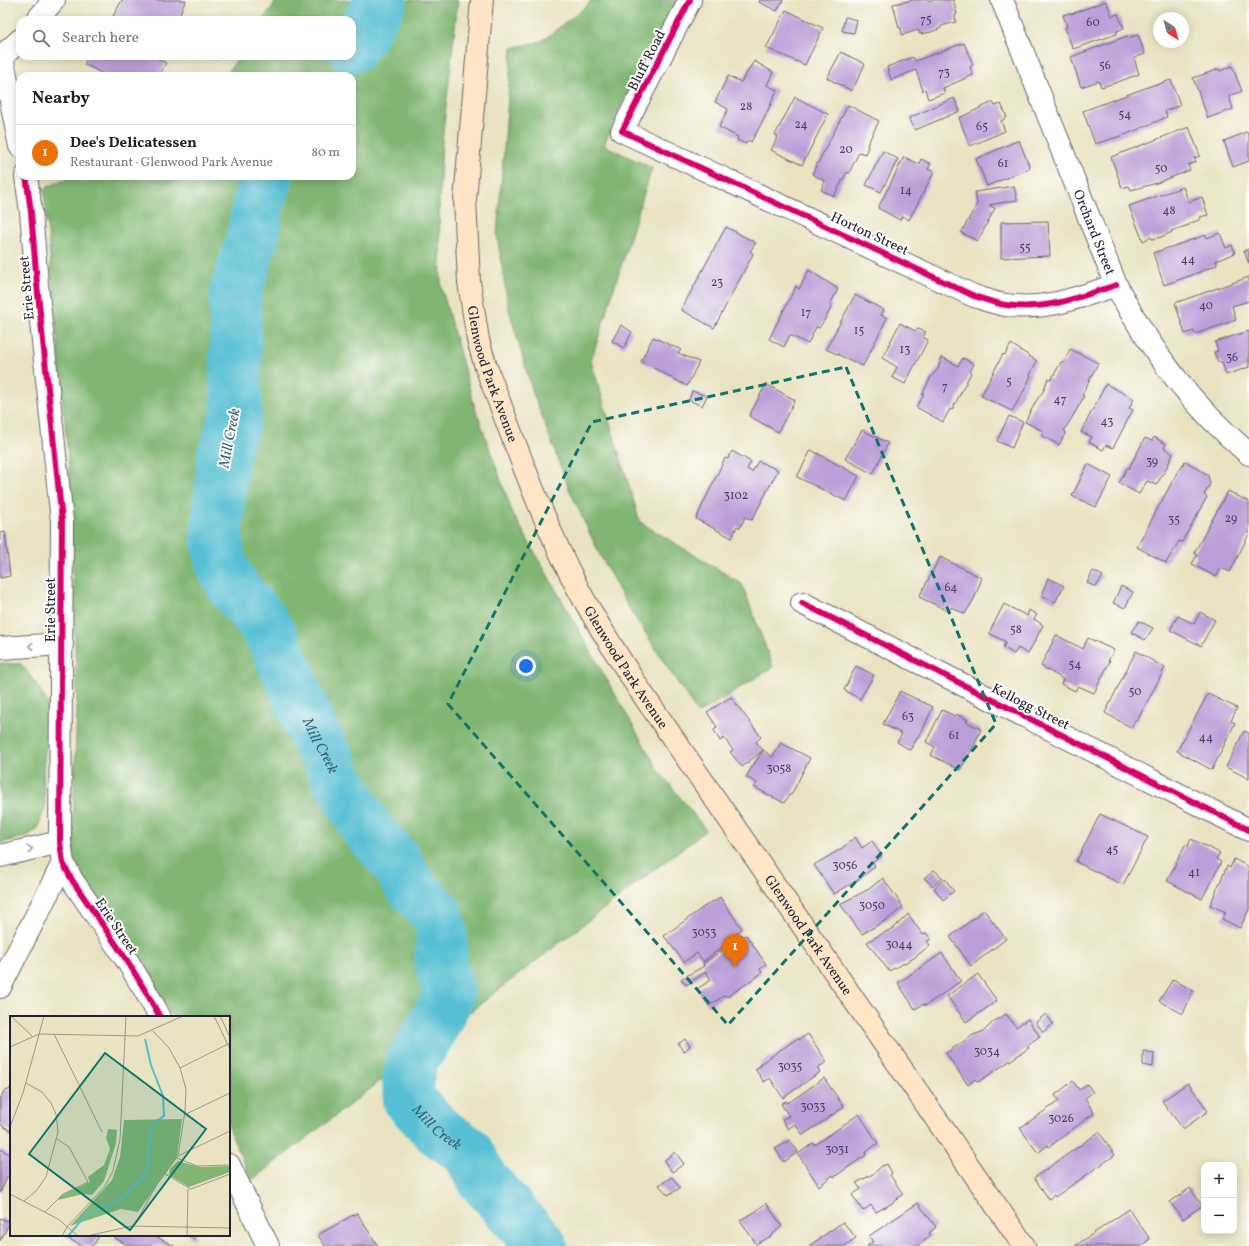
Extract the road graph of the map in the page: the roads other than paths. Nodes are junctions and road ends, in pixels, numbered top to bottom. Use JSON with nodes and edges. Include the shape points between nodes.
{"nodes":[{"id":1,"x":54,"y":0,"type":"edge"},
{"id":2,"x":482,"y":0,"type":"edge"},
{"id":3,"x":690,"y":0,"type":"edge"},
{"id":4,"x":1002,"y":0,"type":"edge"},
{"id":5,"x":40,"y":16,"type":"edge"},
{"id":6,"x":16,"y":43,"type":"edge"},
{"id":7,"x":1,"y":56,"type":"edge"},
{"id":8,"x":16,"y":127,"type":"edge"},
{"id":9,"x":622,"y":130,"type":"joint"},
{"id":10,"x":27,"y":180,"type":"edge"},
{"id":11,"x":1116,"y":285,"type":"junction"},
{"id":12,"x":1249,"y":454,"type":"edge"},
{"id":13,"x":802,"y":603,"type":"dead end"},
{"id":14,"x":62,"y":644,"type":"junction"},
{"id":15,"x":0,"y":648,"type":"edge"},
{"id":16,"x":1249,"y":830,"type":"edge"},
{"id":17,"x":60,"y":842,"type":"junction"},
{"id":18,"x":0,"y":856,"type":"edge"},
{"id":19,"x":63,"y":863,"type":"junction"},
{"id":20,"x":0,"y":987,"type":"edge"},
{"id":21,"x":159,"y":1016,"type":"edge"},
{"id":22,"x":230,"y":1168,"type":"edge"},
{"id":23,"x":259,"y":1240,"type":"edge"},
{"id":24,"x":1024,"y":1246,"type":"edge"}],
"edges":[{"from":1,"to":5,"type":"street"},
{"from":2,"to":24,"type":"main road","name":"Glenwood Park Avenue","via":[[465,200],[469,282],[478,340],[486,367],[553,536],[590,611],[639,689]]},
{"from":3,"to":9,"type":"street","name":"Bluff Road"},
{"from":4,"to":11,"type":"street","name":"Orchard Street"},
{"from":6,"to":7,"type":"street"},
{"from":7,"to":8,"type":"street"},
{"from":9,"to":11,"type":"street","name":"Horton Street","via":[[974,296],[1005,305],[1030,307],[1074,300]]},
{"from":10,"to":14,"type":"street","name":"Erie Street","via":[[62,521]]},
{"from":11,"to":12,"type":"street","name":"Orchard Street","via":[[1134,320],[1174,377],[1203,411]]},
{"from":13,"to":16,"type":"street","name":"Kellogg Street"},
{"from":14,"to":15,"type":"street","one_way":true},
{"from":14,"to":17,"type":"street","name":"Erie Street"},
{"from":18,"to":17,"type":"street","one_way":true},
{"from":17,"to":19,"type":"street","name":"Erie Street"},
{"from":19,"to":20,"type":"street"},
{"from":19,"to":21,"type":"street","name":"Erie Street","via":[[143,986]]},
{"from":22,"to":23,"type":"street"}]}
